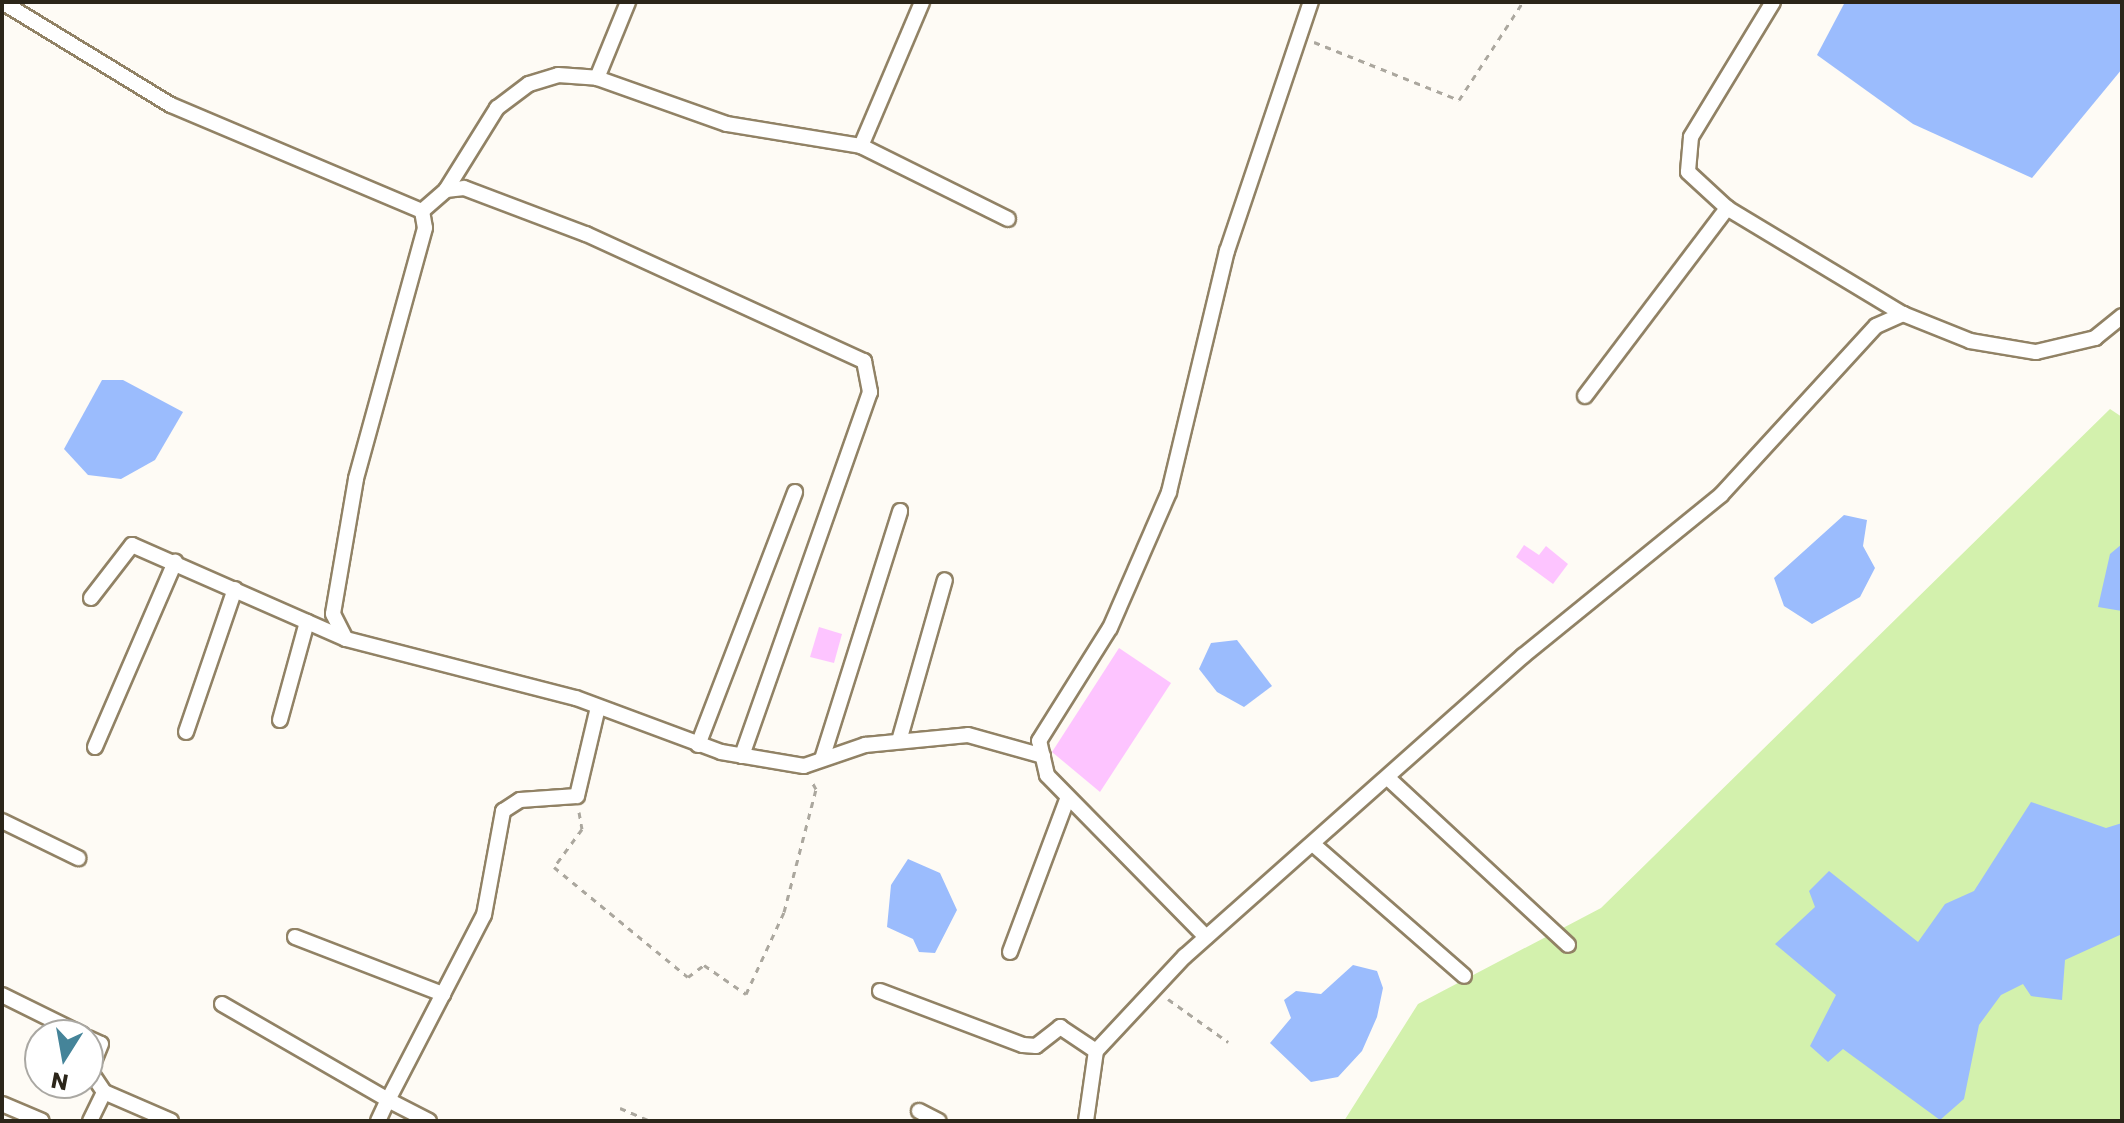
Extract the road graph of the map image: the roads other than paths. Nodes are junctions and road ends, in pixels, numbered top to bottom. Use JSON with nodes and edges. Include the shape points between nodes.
{"nodes":[{"id":1,"x":2,"y":2,"type":"edge"},
{"id":2,"x":628,"y":2,"type":"edge"},
{"id":3,"x":922,"y":2,"type":"edge"},
{"id":4,"x":1311,"y":2,"type":"edge"},
{"id":5,"x":1773,"y":2,"type":"edge"},
{"id":6,"x":597,"y":78,"type":"junction"},
{"id":7,"x":861,"y":146,"type":"junction"},
{"id":8,"x":446,"y":190,"type":"junction"},
{"id":9,"x":1727,"y":208,"type":"junction"},
{"id":10,"x":422,"y":211,"type":"junction"},
{"id":11,"x":1008,"y":219,"type":"dead end"},
{"id":12,"x":1903,"y":314,"type":"junction"},
{"id":13,"x":2122,"y":316,"type":"edge"},
{"id":14,"x":1585,"y":396,"type":"dead end"},
{"id":15,"x":795,"y":492,"type":"dead end"},
{"id":16,"x":900,"y":511,"type":"dead end"},
{"id":17,"x":175,"y":562,"type":"junction"},
{"id":18,"x":945,"y":580,"type":"dead end"},
{"id":19,"x":235,"y":589,"type":"junction"},
{"id":20,"x":91,"y":598,"type":"dead end"},
{"id":21,"x":307,"y":622,"type":"junction"},
{"id":22,"x":346,"y":639,"type":"junction"},
{"id":23,"x":598,"y":707,"type":"junction"},
{"id":24,"x":280,"y":720,"type":"dead end"},
{"id":25,"x":186,"y":732,"type":"dead end"},
{"id":26,"x":899,"y":741,"type":"junction"},
{"id":27,"x":698,"y":745,"type":"junction"},
{"id":28,"x":95,"y":747,"type":"dead end"},
{"id":29,"x":742,"y":756,"type":"junction"},
{"id":30,"x":1043,"y":756,"type":"junction"},
{"id":31,"x":822,"y":759,"type":"junction"},
{"id":32,"x":1389,"y":779,"type":"junction"},
{"id":33,"x":1068,"y":797,"type":"junction"},
{"id":34,"x":2,"y":821,"type":"edge"},
{"id":35,"x":1314,"y":845,"type":"junction"},
{"id":36,"x":78,"y":858,"type":"dead end"},
{"id":37,"x":295,"y":937,"type":"dead end"},
{"id":38,"x":1206,"y":937,"type":"junction"},
{"id":39,"x":1568,"y":945,"type":"dead end"},
{"id":40,"x":1010,"y":952,"type":"dead end"},
{"id":41,"x":1464,"y":976,"type":"dead end"},
{"id":42,"x":880,"y":991,"type":"dead end"},
{"id":43,"x":443,"y":994,"type":"junction"},
{"id":44,"x":2,"y":995,"type":"edge"},
{"id":45,"x":222,"y":1004,"type":"dead end"},
{"id":46,"x":51,"y":1019,"type":"edge"},
{"id":47,"x":1096,"y":1051,"type":"junction"},
{"id":48,"x":104,"y":1092,"type":"edge"},
{"id":49,"x":101,"y":1099,"type":"edge"},
{"id":50,"x":388,"y":1100,"type":"junction"},
{"id":51,"x":2,"y":1104,"type":"edge"},
{"id":52,"x":919,"y":1111,"type":"dead end"},
{"id":53,"x":42,"y":1121,"type":"edge"},
{"id":54,"x":90,"y":1121,"type":"edge"},
{"id":55,"x":171,"y":1121,"type":"edge"},
{"id":56,"x":378,"y":1121,"type":"edge"},
{"id":57,"x":429,"y":1121,"type":"edge"},
{"id":58,"x":939,"y":1121,"type":"edge"},
{"id":59,"x":1086,"y":1121,"type":"edge"}],
"edges":[{"from":1,"to":10,"type":"street","via":[[171,105]]},
{"from":2,"to":6,"type":"street"},
{"from":3,"to":7,"type":"street"},
{"from":4,"to":30,"type":"street","via":[[1227,251],[1169,492],[1110,628],[1039,741]]},
{"from":5,"to":9,"type":"street","via":[[1685,156],[1688,172]]},
{"from":6,"to":7,"type":"street","via":[[727,124]]},
{"from":6,"to":8,"type":"street","via":[[558,75],[512,95],[468,145]]},
{"from":7,"to":11,"type":"street"},
{"from":8,"to":10,"type":"street"},
{"from":8,"to":29,"type":"street","via":[[464,188],[586,234],[864,361],[870,392]]},
{"from":9,"to":12,"type":"street"},
{"from":9,"to":14,"type":"street"},
{"from":10,"to":22,"type":"street","via":[[425,228],[356,479],[333,614]]},
{"from":12,"to":13,"type":"street","via":[[1970,341],[2036,352],[2095,338]]},
{"from":12,"to":32,"type":"street","via":[[1876,326],[1721,495],[1523,656]]},
{"from":15,"to":27,"type":"street"},
{"from":16,"to":31,"type":"street"},
{"from":17,"to":19,"type":"street"},
{"from":17,"to":20,"type":"street","via":[[127,545]]},
{"from":17,"to":28,"type":"street"},
{"from":18,"to":26,"type":"street"},
{"from":19,"to":21,"type":"street"},
{"from":19,"to":25,"type":"street"},
{"from":21,"to":22,"type":"street"},
{"from":21,"to":24,"type":"street"},
{"from":22,"to":23,"type":"street"},
{"from":23,"to":27,"type":"street"},
{"from":23,"to":43,"type":"street","via":[[577,796],[520,800],[503,811],[484,915]]},
{"from":26,"to":30,"type":"street","via":[[968,735]]},
{"from":26,"to":31,"type":"street"},
{"from":27,"to":29,"type":"street"},
{"from":29,"to":31,"type":"street","via":[[804,766]]},
{"from":30,"to":33,"type":"street","via":[[1047,775]]},
{"from":32,"to":35,"type":"street"},
{"from":32,"to":39,"type":"street"},
{"from":33,"to":38,"type":"street"},
{"from":33,"to":40,"type":"street"},
{"from":34,"to":36,"type":"street"},
{"from":35,"to":38,"type":"street"},
{"from":35,"to":41,"type":"street"},
{"from":37,"to":43,"type":"street"},
{"from":38,"to":47,"type":"street"},
{"from":42,"to":47,"type":"street","via":[[1023,1045],[1036,1046],[1060,1027]]},
{"from":43,"to":50,"type":"street"},
{"from":44,"to":46,"type":"street"},
{"from":45,"to":50,"type":"street"},
{"from":47,"to":59,"type":"street"},
{"from":48,"to":55,"type":"street"},
{"from":49,"to":54,"type":"street"},
{"from":50,"to":56,"type":"street"},
{"from":50,"to":57,"type":"street"},
{"from":51,"to":53,"type":"street"},
{"from":52,"to":58,"type":"street"}]}
